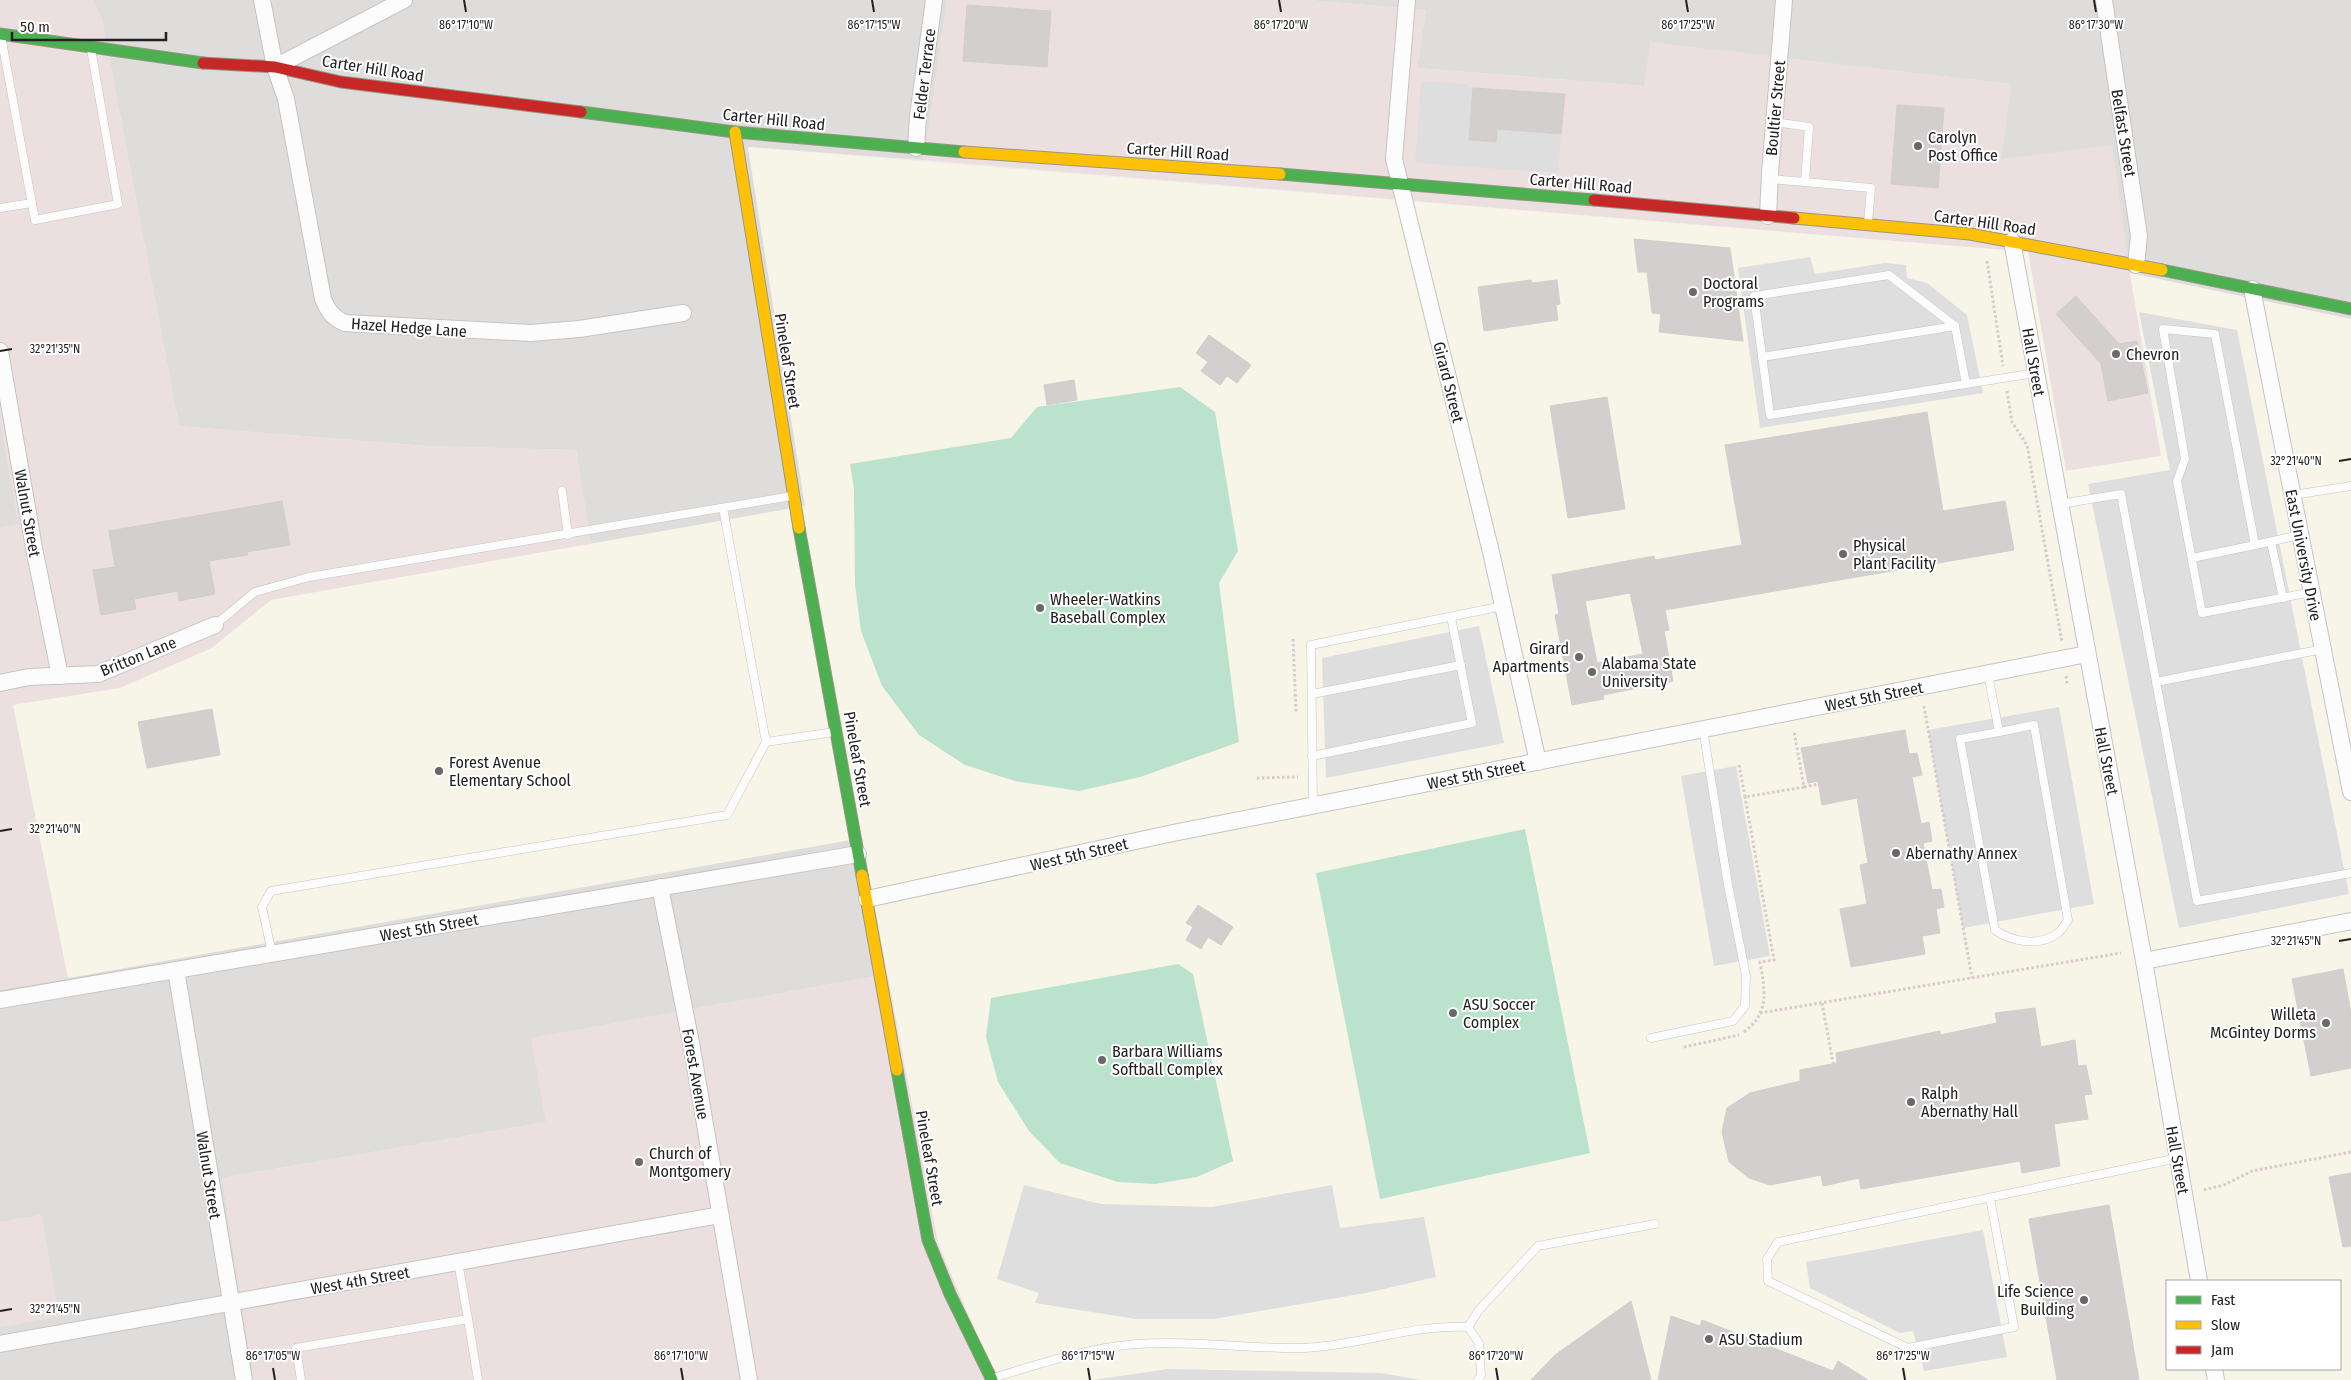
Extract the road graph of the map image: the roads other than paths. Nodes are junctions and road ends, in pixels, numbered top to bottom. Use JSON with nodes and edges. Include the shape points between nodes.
{"nodes":[{"id":1,"x":262,"y":0,"type":"edge"},
{"id":2,"x":404,"y":0,"type":"edge"},
{"id":3,"x":934,"y":0,"type":"edge"},
{"id":4,"x":1407,"y":0,"type":"edge"},
{"id":5,"x":1784,"y":0,"type":"edge"},
{"id":6,"x":2104,"y":0,"type":"edge"},
{"id":7,"x":0,"y":34,"type":"edge"},
{"id":8,"x":90,"y":47,"type":"junction"},
{"id":9,"x":275,"y":67,"type":"junction"},
{"id":10,"x":1774,"y":122,"type":"junction"},
{"id":11,"x":735,"y":132,"type":"junction"},
{"id":12,"x":916,"y":148,"type":"junction"},
{"id":13,"x":1769,"y":179,"type":"junction"},
{"id":14,"x":1805,"y":182,"type":"junction"},
{"id":15,"x":1400,"y":183,"type":"junction"},
{"id":16,"x":32,"y":203,"type":"junction"},
{"id":17,"x":0,"y":208,"type":"edge"},
{"id":18,"x":1768,"y":216,"type":"junction"},
{"id":19,"x":1868,"y":225,"type":"junction"},
{"id":20,"x":2012,"y":241,"type":"junction"},
{"id":21,"x":2136,"y":265,"type":"junction"},
{"id":22,"x":2252,"y":289,"type":"junction"},
{"id":23,"x":2351,"y":309,"type":"edge"},
{"id":24,"x":683,"y":312,"type":"dead end"},
{"id":25,"x":1956,"y":326,"type":"junction"},
{"id":26,"x":0,"y":351,"type":"edge"},
{"id":27,"x":1762,"y":356,"type":"junction"},
{"id":28,"x":2036,"y":373,"type":"junction"},
{"id":29,"x":1966,"y":384,"type":"junction"},
{"id":30,"x":2351,"y":486,"type":"edge"},
{"id":31,"x":562,"y":492,"type":"dead end"},
{"id":32,"x":794,"y":495,"type":"junction"},
{"id":33,"x":2293,"y":495,"type":"junction"},
{"id":34,"x":2060,"y":504,"type":"junction"},
{"id":35,"x":723,"y":508,"type":"junction"},
{"id":36,"x":568,"y":535,"type":"junction"},
{"id":37,"x":2300,"y":535,"type":"junction"},
{"id":38,"x":2271,"y":542,"type":"junction"},
{"id":39,"x":2254,"y":545,"type":"junction"},
{"id":40,"x":2192,"y":558,"type":"junction"},
{"id":41,"x":2312,"y":592,"type":"junction"},
{"id":42,"x":2283,"y":598,"type":"junction"},
{"id":43,"x":1503,"y":606,"type":"junction"},
{"id":44,"x":1451,"y":617,"type":"junction"},
{"id":45,"x":214,"y":624,"type":"joint"},
{"id":46,"x":2323,"y":649,"type":"junction"},
{"id":47,"x":2087,"y":654,"type":"junction"},
{"id":48,"x":1460,"y":665,"type":"junction"},
{"id":49,"x":1988,"y":674,"type":"junction"},
{"id":50,"x":60,"y":676,"type":"junction"},
{"id":51,"x":2156,"y":682,"type":"junction"},
{"id":52,"x":0,"y":683,"type":"edge"},
{"id":53,"x":1312,"y":694,"type":"junction"},
{"id":54,"x":1703,"y":729,"type":"junction"},
{"id":55,"x":836,"y":732,"type":"junction"},
{"id":56,"x":1999,"y":732,"type":"junction"},
{"id":57,"x":766,"y":742,"type":"junction"},
{"id":58,"x":1312,"y":756,"type":"junction"},
{"id":59,"x":1538,"y":762,"type":"junction"},
{"id":60,"x":2351,"y":792,"type":"edge"},
{"id":61,"x":1313,"y":806,"type":"junction"},
{"id":62,"x":858,"y":854,"type":"junction"},
{"id":63,"x":2351,"y":873,"type":"edge"},
{"id":64,"x":660,"y":887,"type":"junction"},
{"id":65,"x":867,"y":899,"type":"junction"},
{"id":66,"x":2351,"y":921,"type":"edge"},
{"id":67,"x":272,"y":953,"type":"junction"},
{"id":68,"x":2144,"y":961,"type":"junction"},
{"id":69,"x":176,"y":970,"type":"junction"},
{"id":70,"x":0,"y":1000,"type":"edge"},
{"id":71,"x":1650,"y":1038,"type":"dead end"},
{"id":72,"x":2178,"y":1158,"type":"junction"},
{"id":73,"x":1990,"y":1198,"type":"junction"},
{"id":74,"x":720,"y":1215,"type":"junction"},
{"id":75,"x":1654,"y":1224,"type":"dead end"},
{"id":76,"x":458,"y":1262,"type":"junction"},
{"id":77,"x":2199,"y":1280,"type":"edge"},
{"id":78,"x":230,"y":1303,"type":"junction"},
{"id":79,"x":468,"y":1319,"type":"junction"},
{"id":80,"x":1468,"y":1327,"type":"junction"},
{"id":81,"x":0,"y":1344,"type":"edge"},
{"id":82,"x":992,"y":1379,"type":"edge"},
{"id":83,"x":244,"y":1380,"type":"edge"},
{"id":84,"x":301,"y":1380,"type":"edge"},
{"id":85,"x":478,"y":1380,"type":"edge"},
{"id":86,"x":749,"y":1380,"type":"edge"},
{"id":87,"x":1478,"y":1380,"type":"edge"}],
"edges":[{"from":1,"to":9,"type":"street"},
{"from":2,"to":9,"type":"street"},
{"from":3,"to":12,"type":"street","name":"Felder Terrace"},
{"from":4,"to":15,"type":"street","name":"Girard Street","via":[[1394,160]]},
{"from":5,"to":10,"type":"street","name":"Boultier Street"},
{"from":6,"to":21,"type":"street","name":"Belfast Street","via":[[2140,236]]},
{"from":7,"to":8,"type":"main road","name":"Carter Hill Road"},
{"from":7,"to":16,"type":"lane"},
{"from":8,"to":9,"type":"main road","name":"Carter Hill Road","via":[[220,66]]},
{"from":8,"to":16,"type":"lane","via":[[118,204],[35,220]]},
{"from":9,"to":11,"type":"main road","name":"Carter Hill Road","via":[[341,82]]},
{"from":9,"to":24,"type":"street","name":"Hazel Hedge Lane","via":[[286,99],[323,299],[329,313],[338,320],[345,323],[531,333],[579,329]]},
{"from":10,"to":13,"type":"street","name":"Boultier Street"},
{"from":10,"to":14,"type":"lane","via":[[1809,127]]},
{"from":11,"to":12,"type":"main road","name":"Carter Hill Road"},
{"from":11,"to":32,"type":"main road","name":"Pineleaf Street"},
{"from":12,"to":15,"type":"main road","name":"Carter Hill Road"},
{"from":13,"to":14,"type":"lane"},
{"from":13,"to":18,"type":"street","name":"Boultier Street"},
{"from":14,"to":19,"type":"lane","via":[[1870,188]]},
{"from":15,"to":18,"type":"main road","name":"Carter Hill Road"},
{"from":15,"to":43,"type":"street","name":"Girard Street"},
{"from":16,"to":17,"type":"lane"},
{"from":18,"to":19,"type":"main road","name":"Carter Hill Road"},
{"from":19,"to":20,"type":"main road","name":"Carter Hill Road"},
{"from":20,"to":21,"type":"main road","name":"Carter Hill Road"},
{"from":20,"to":28,"type":"street","name":"Hall Street"},
{"from":21,"to":22,"type":"main road","name":"Carter Hill Road"},
{"from":22,"to":23,"type":"main road","name":"Carter Hill Road"},
{"from":22,"to":33,"type":"street","name":"East University Drive"},
{"from":25,"to":27,"type":"lane"},
{"from":25,"to":27,"type":"lane","via":[[1889,275],[1792,290],[1754,296]]},
{"from":25,"to":29,"type":"lane"},
{"from":26,"to":50,"type":"street","name":"Walnut Street"},
{"from":27,"to":29,"type":"lane","via":[[1770,415]]},
{"from":28,"to":29,"type":"lane"},
{"from":28,"to":34,"type":"street","name":"Hall Street"},
{"from":30,"to":33,"type":"lane"},
{"from":31,"to":36,"type":"lane"},
{"from":32,"to":35,"type":"lane"},
{"from":32,"to":55,"type":"main road","name":"Pineleaf Street"},
{"from":33,"to":37,"type":"street","name":"East University Drive"},
{"from":34,"to":47,"type":"street","name":"Hall Street"},
{"from":34,"to":51,"type":"lane","via":[[2121,494]]},
{"from":35,"to":36,"type":"lane"},
{"from":35,"to":57,"type":"lane"},
{"from":36,"to":45,"type":"lane","via":[[309,577],[255,592]]},
{"from":37,"to":38,"type":"lane"},
{"from":37,"to":41,"type":"street","name":"East University Drive"},
{"from":38,"to":39,"type":"lane"},
{"from":38,"to":42,"type":"lane"},
{"from":39,"to":40,"type":"lane"},
{"from":39,"to":40,"type":"lane","via":[[2215,334],[2163,329],[2185,459],[2178,481]]},
{"from":40,"to":42,"type":"lane","via":[[2202,613]]},
{"from":41,"to":42,"type":"lane"},
{"from":41,"to":46,"type":"street","name":"East University Drive"},
{"from":43,"to":44,"type":"lane"},
{"from":43,"to":59,"type":"street","name":"Girard Street"},
{"from":44,"to":48,"type":"lane"},
{"from":44,"to":53,"type":"lane","via":[[1311,645]]},
{"from":45,"to":50,"type":"street","name":"Britton Lane","via":[[98,674]]},
{"from":46,"to":51,"type":"lane"},
{"from":46,"to":60,"type":"street","name":"East University Drive"},
{"from":47,"to":49,"type":"street","name":"West 5th Street"},
{"from":47,"to":68,"type":"street","name":"Hall Street"},
{"from":48,"to":53,"type":"lane"},
{"from":48,"to":58,"type":"lane","via":[[1472,723]]},
{"from":49,"to":54,"type":"street","name":"West 5th Street"},
{"from":49,"to":56,"type":"lane"},
{"from":50,"to":52,"type":"street","name":"Britton Lane"},
{"from":51,"to":63,"type":"lane","via":[[2197,901]]},
{"from":53,"to":58,"type":"lane"},
{"from":54,"to":59,"type":"street","name":"West 5th Street"},
{"from":54,"to":71,"type":"lane","via":[[1746,976],[1745,1006],[1733,1021]]},
{"from":55,"to":57,"type":"lane"},
{"from":55,"to":62,"type":"main road","name":"Pineleaf Street"},
{"from":56,"to":56,"type":"lane","via":[[1960,739],[1995,930],[2007,938],[2023,942],[2046,939],[2060,933],[2068,920],[2034,726]]},
{"from":57,"to":67,"type":"lane","via":[[728,815],[271,892],[262,907]]},
{"from":58,"to":61,"type":"lane"},
{"from":59,"to":61,"type":"street","name":"West 5th Street"},
{"from":61,"to":65,"type":"street","name":"West 5th Street"},
{"from":62,"to":64,"type":"street","name":"West 5th Street"},
{"from":62,"to":65,"type":"main road","name":"Pineleaf Street"},
{"from":64,"to":67,"type":"street","name":"West 5th Street"},
{"from":64,"to":74,"type":"street","name":"Forest Avenue"},
{"from":65,"to":82,"type":"main road","name":"Pineleaf Street","via":[[928,1240],[950,1294]]},
{"from":66,"to":68,"type":"street"},
{"from":67,"to":69,"type":"street","name":"West 5th Street"},
{"from":68,"to":72,"type":"street","name":"Hall Street"},
{"from":69,"to":70,"type":"street","name":"West 5th Street"},
{"from":69,"to":78,"type":"street","name":"Walnut Street"},
{"from":72,"to":73,"type":"lane"},
{"from":72,"to":77,"type":"street","name":"Hall Street"},
{"from":73,"to":73,"type":"lane","via":[[1778,1242],[1767,1259],[1768,1281],[1908,1348],[2014,1327]]},
{"from":74,"to":76,"type":"street","name":"West 4th Street"},
{"from":74,"to":86,"type":"street","name":"Forest Avenue"},
{"from":75,"to":80,"type":"lane","via":[[1538,1246],[1479,1310]]},
{"from":76,"to":78,"type":"street","name":"West 4th Street"},
{"from":76,"to":79,"type":"lane"},
{"from":78,"to":81,"type":"street","name":"West 4th Street"},
{"from":78,"to":83,"type":"street","name":"Walnut Street"},
{"from":79,"to":84,"type":"lane","via":[[296,1348]]},
{"from":79,"to":85,"type":"lane"},
{"from":80,"to":82,"type":"lane","via":[[1442,1326],[1303,1348],[1200,1342],[1135,1344],[1062,1357]]},
{"from":80,"to":87,"type":"lane","via":[[1479,1343],[1481,1375]]}]}
